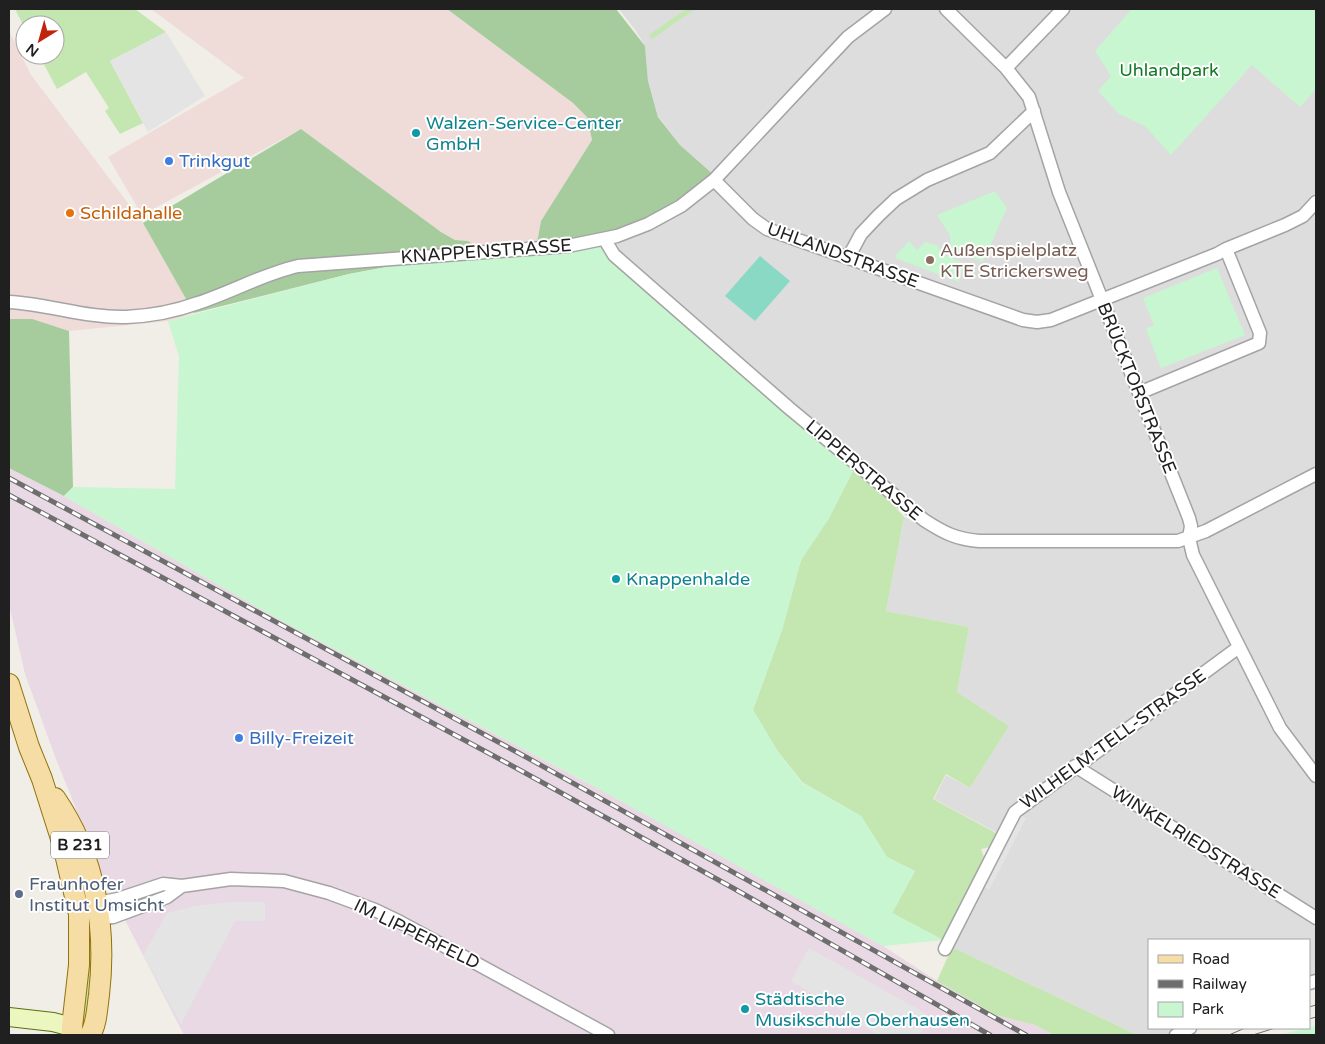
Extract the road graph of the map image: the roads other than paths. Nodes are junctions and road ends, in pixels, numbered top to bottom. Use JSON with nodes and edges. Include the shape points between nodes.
{"nodes":[{"id":1,"x":885,"y":9,"type":"edge"},
{"id":2,"x":946,"y":9,"type":"edge"},
{"id":3,"x":1063,"y":9,"type":"edge"},
{"id":4,"x":1006,"y":68,"type":"junction"},
{"id":5,"x":1034,"y":111,"type":"junction"},
{"id":6,"x":714,"y":180,"type":"junction"},
{"id":7,"x":1316,"y":202,"type":"edge"},
{"id":8,"x":605,"y":240,"type":"junction"},
{"id":9,"x":1226,"y":249,"type":"junction"},
{"id":10,"x":848,"y":258,"type":"junction"},
{"id":11,"x":1102,"y":299,"type":"junction"},
{"id":12,"x":9,"y":302,"type":"edge"},
{"id":13,"x":1139,"y":393,"type":"junction"},
{"id":14,"x":1316,"y":474,"type":"edge"},
{"id":15,"x":1189,"y":538,"type":"junction"},
{"id":16,"x":1239,"y":647,"type":"junction"},
{"id":17,"x":9,"y":684,"type":"edge"},
{"id":18,"x":1075,"y":766,"type":"junction"},
{"id":19,"x":1316,"y":776,"type":"edge"},
{"id":20,"x":42,"y":779,"type":"junction"},
{"id":21,"x":99,"y":910,"type":"junction"},
{"id":22,"x":79,"y":914,"type":"junction"},
{"id":23,"x":1316,"y":918,"type":"edge"},
{"id":24,"x":945,"y":949,"type":"dead end"},
{"id":25,"x":9,"y":1017,"type":"edge"},
{"id":26,"x":1188,"y":1029,"type":"edge"},
{"id":27,"x":84,"y":1033,"type":"edge"},
{"id":28,"x":608,"y":1035,"type":"edge"},
{"id":29,"x":1176,"y":1035,"type":"edge"}],
"edges":[{"from":1,"to":6,"type":"street","name":"KNAPPENSTRASSE","via":[[848,37]]},
{"from":2,"to":4,"type":"street","name":"BRÜCKTORSTRASSE"},
{"from":3,"to":4,"type":"street"},
{"from":4,"to":5,"type":"street","name":"BRÜCKTORSTRASSE","via":[[1026,92]]},
{"from":5,"to":10,"type":"street","via":[[990,153],[922,183],[896,199],[861,234]]},
{"from":5,"to":11,"type":"street","name":"BRÜCKTORSTRASSE","via":[[1059,192]]},
{"from":6,"to":8,"type":"street","name":"KNAPPENSTRASSE","via":[[661,218]]},
{"from":6,"to":10,"type":"street","name":"UHLANDSTRASSE","via":[[762,226]]},
{"from":7,"to":9,"type":"street","name":"UHLANDSTRASSE","via":[[1299,218]]},
{"from":8,"to":12,"type":"street","name":"KNAPPENSTRASSE","via":[[542,248],[298,266],[274,272],[180,309],[128,317]]},
{"from":8,"to":15,"type":"street","name":"LIPPERSTRASSE","via":[[614,256],[789,408],[924,520],[942,531],[960,539],[979,540],[1178,541]]},
{"from":9,"to":11,"type":"street","name":"UHLANDSTRASSE"},
{"from":9,"to":13,"type":"street","via":[[1260,333],[1259,343]]},
{"from":10,"to":11,"type":"street","name":"UHLANDSTRASSE","via":[[1028,322],[1046,321]]},
{"from":11,"to":13,"type":"street","name":"BRÜCKTORSTRASSE"},
{"from":13,"to":15,"type":"street","name":"BRÜCKTORSTRASSE","via":[[1192,526]]},
{"from":14,"to":15,"type":"street","name":"LIPPERSTRASSE"},
{"from":15,"to":16,"type":"street","name":"BRÜCKTORSTRASSE","via":[[1193,555]]},
{"from":16,"to":18,"type":"street","name":"WILHELM-TELL-STRASSE"},
{"from":16,"to":19,"type":"street","name":"BRÜCKTORSTRASSE","via":[[1280,728]]},
{"from":17,"to":20,"type":"main road","number":"B 231"},
{"from":18,"to":23,"type":"street","name":"WINKELRIEDSTRASSE"},
{"from":18,"to":24,"type":"street","name":"WILHELM-TELL-STRASSE","via":[[1014,812]]},
{"from":20,"to":21,"type":"main road","number":"B 231","via":[[77,836],[91,874]]},
{"from":20,"to":22,"type":"main road","number":"B 231","via":[[68,862]]},
{"from":21,"to":22,"type":"main road"},
{"from":21,"to":27,"type":"main road","number":"B 231","via":[[102,964],[96,1012]]},
{"from":21,"to":28,"type":"street","name":"IM LIPPERFELD","via":[[113,916],[167,897],[182,886],[231,879],[284,881],[375,910]]},
{"from":22,"to":27,"type":"main road","number":"B 231","via":[[80,965],[76,1003]]},
{"from":25,"to":27,"type":"main road","via":[[53,1022]]},
{"from":26,"to":29,"type":"street"}]}
